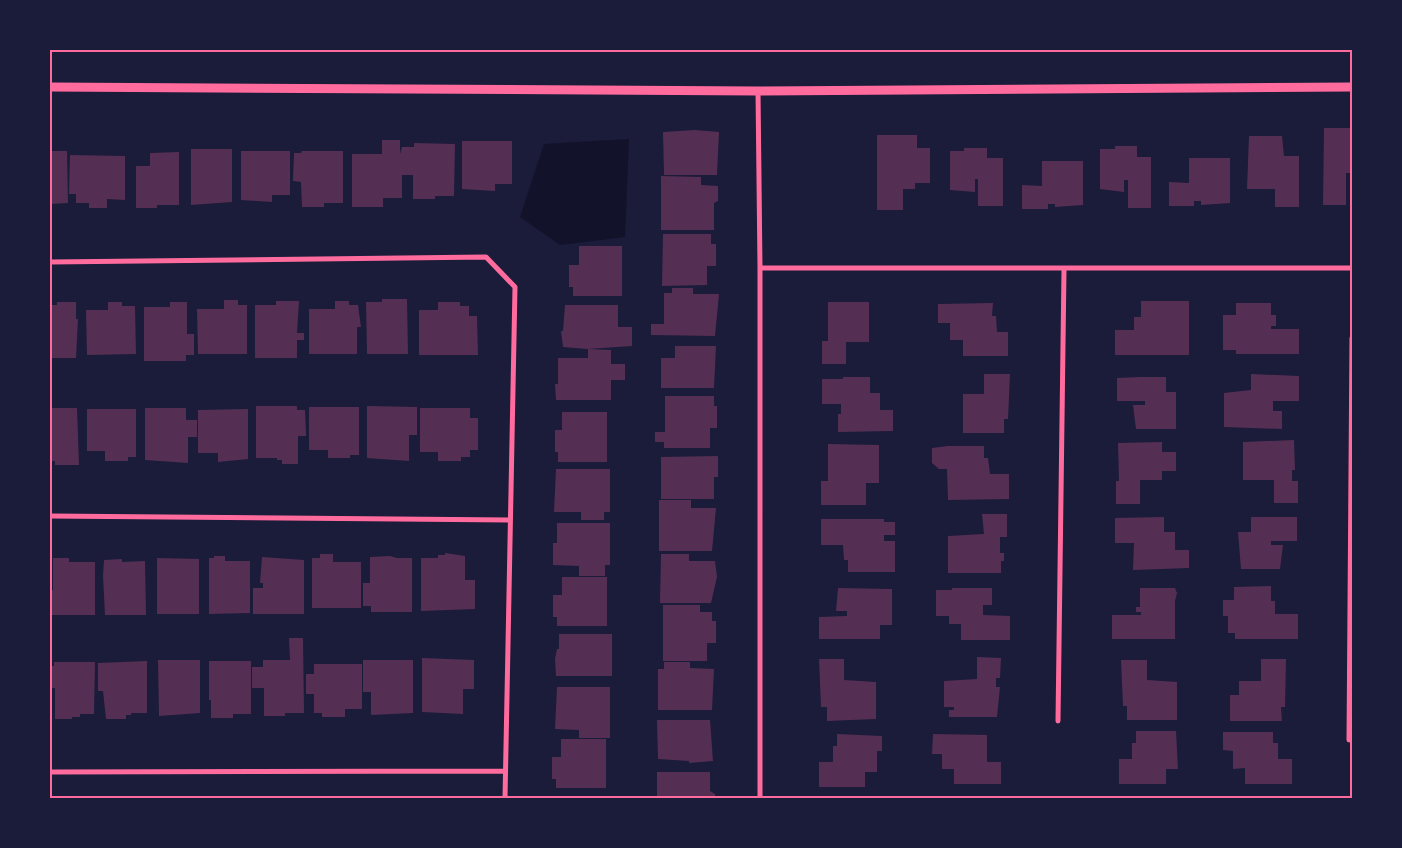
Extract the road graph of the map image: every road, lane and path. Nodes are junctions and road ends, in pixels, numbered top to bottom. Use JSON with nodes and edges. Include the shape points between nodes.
{"nodes":[{"id":1,"x":50,"y":86,"type":"edge"},
{"id":2,"x":1352,"y":87,"type":"edge"},
{"id":3,"x":758,"y":91,"type":"junction"},
{"id":4,"x":50,"y":262,"type":"edge"},
{"id":5,"x":760,"y":268,"type":"junction"},
{"id":6,"x":1352,"y":268,"type":"edge"},
{"id":7,"x":1064,"y":270,"type":"junction"},
{"id":8,"x":1352,"y":338,"type":"edge"},
{"id":9,"x":50,"y":516,"type":"edge"},
{"id":10,"x":510,"y":520,"type":"junction"},
{"id":11,"x":1058,"y":721,"type":"dead end"},
{"id":12,"x":1349,"y":740,"type":"dead end"},
{"id":13,"x":504,"y":771,"type":"junction"},
{"id":14,"x":50,"y":772,"type":"edge"},
{"id":15,"x":505,"y":798,"type":"edge"},
{"id":16,"x":760,"y":798,"type":"edge"}],
"edges":[{"from":1,"to":3,"type":"street"},
{"from":2,"to":3,"type":"street"},
{"from":3,"to":5,"type":"street"},
{"from":4,"to":10,"type":"street","via":[[486,257],[515,287]]},
{"from":5,"to":7,"type":"street"},
{"from":5,"to":16,"type":"street"},
{"from":6,"to":7,"type":"street"},
{"from":7,"to":11,"type":"street"},
{"from":8,"to":12,"type":"street"},
{"from":9,"to":10,"type":"street"},
{"from":10,"to":13,"type":"street"},
{"from":13,"to":14,"type":"street"},
{"from":13,"to":15,"type":"street"}]}
